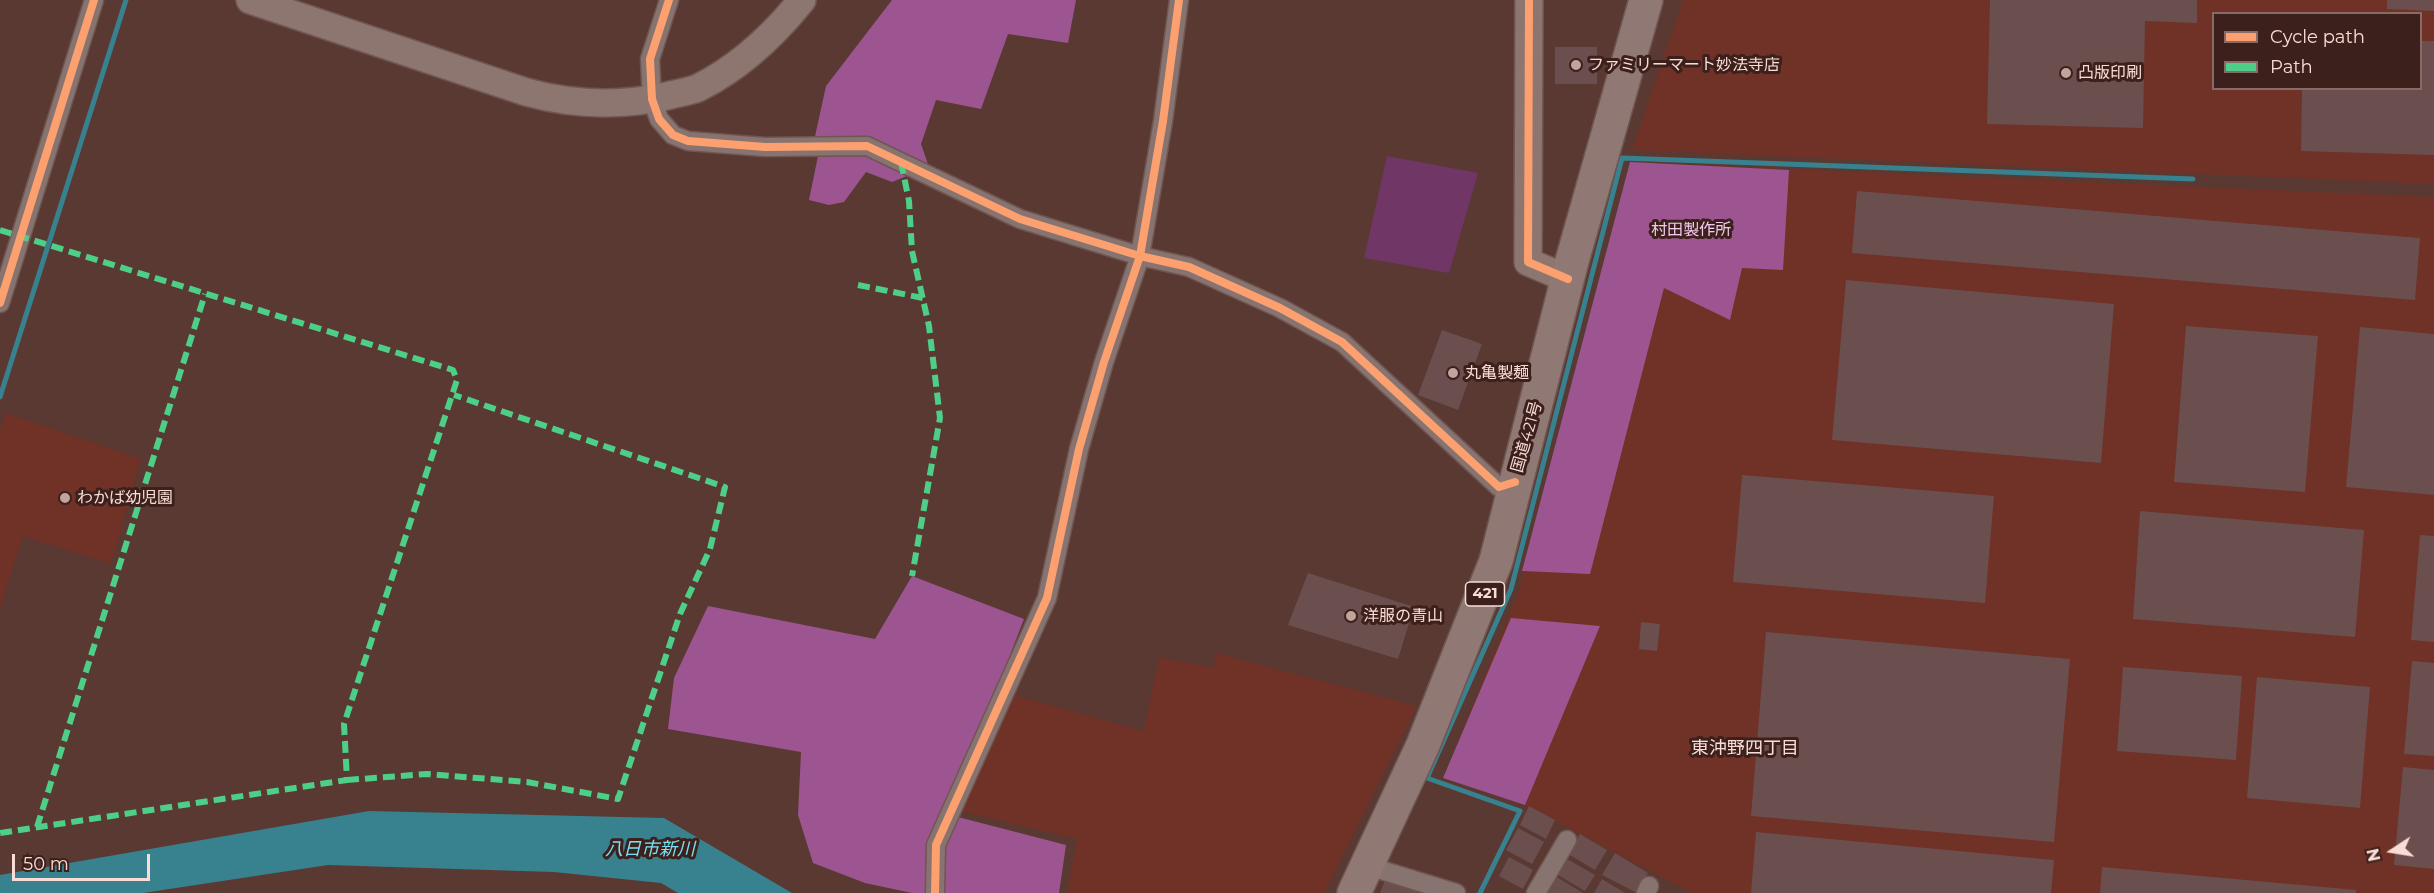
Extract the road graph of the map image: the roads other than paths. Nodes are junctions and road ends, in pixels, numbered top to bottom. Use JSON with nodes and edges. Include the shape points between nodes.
{"nodes":[{"id":1,"x":94,"y":0,"type":"edge"},
{"id":2,"x":250,"y":0,"type":"edge"},
{"id":3,"x":669,"y":0,"type":"edge"},
{"id":4,"x":802,"y":0,"type":"edge"},
{"id":5,"x":1179,"y":0,"type":"edge"},
{"id":6,"x":1529,"y":0,"type":"edge"},
{"id":7,"x":1646,"y":0,"type":"edge"},
{"id":8,"x":652,"y":99,"type":"junction"},
{"id":9,"x":1140,"y":256,"type":"junction"},
{"id":10,"x":1568,"y":279,"type":"junction"},
{"id":11,"x":0,"y":303,"type":"edge"},
{"id":12,"x":1515,"y":482,"type":"junction"},
{"id":13,"x":1567,"y":840,"type":"dead end"},
{"id":14,"x":1361,"y":880,"type":"edge"},
{"id":15,"x":935,"y":893,"type":"edge"},
{"id":16,"x":1456,"y":893,"type":"edge"},
{"id":17,"x":1536,"y":893,"type":"edge"}],
"edges":[{"from":1,"to":11,"type":"street"},
{"from":2,"to":8,"type":"street","via":[[559,101],[613,104]]},
{"from":3,"to":8,"type":"street","via":[[650,59]]},
{"from":4,"to":8,"type":"street","via":[[777,31],[750,55],[696,89]]},
{"from":5,"to":9,"type":"street"},
{"from":6,"to":10,"type":"street","via":[[1528,262]]},
{"from":7,"to":10,"type":"highway","name":"国道421号","number":"421"},
{"from":8,"to":9,"type":"street","via":[[659,119],[673,135],[688,141],[765,147],[867,146],[1020,219]]},
{"from":9,"to":12,"type":"street","via":[[1189,267],[1280,308],[1342,342],[1499,487]]},
{"from":9,"to":15,"type":"street","via":[[1079,449],[1047,598],[936,845]]},
{"from":10,"to":12,"type":"highway","name":"国道421号","number":"421"},
{"from":12,"to":14,"type":"highway","name":"国道421号","number":"421","via":[[1488,587],[1423,746]]},
{"from":13,"to":17,"type":"street"},
{"from":14,"to":16,"type":"street"}]}
